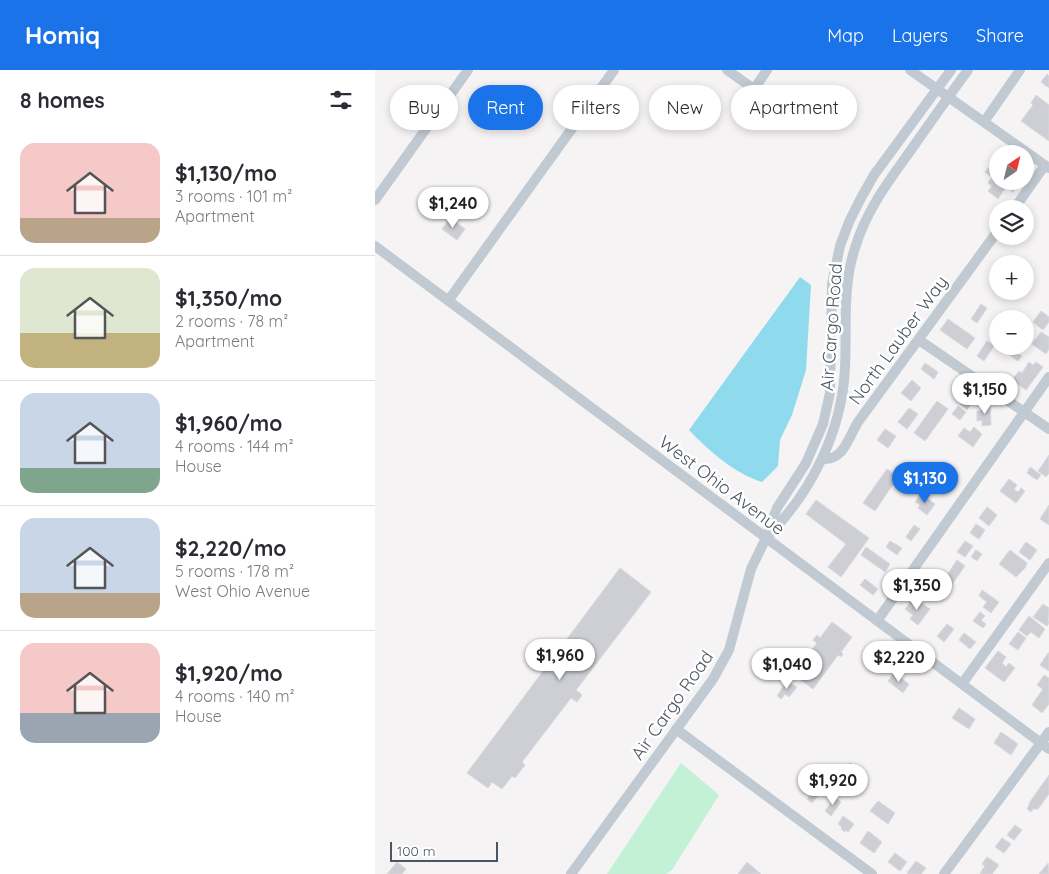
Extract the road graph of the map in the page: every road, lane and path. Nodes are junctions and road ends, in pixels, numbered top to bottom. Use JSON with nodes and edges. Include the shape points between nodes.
{"nodes":[{"id":1,"x":468,"y":70,"type":"edge"},
{"id":2,"x":613,"y":70,"type":"edge"},
{"id":3,"x":727,"y":70,"type":"edge"},
{"id":4,"x":767,"y":70,"type":"edge"},
{"id":5,"x":910,"y":70,"type":"edge"},
{"id":6,"x":951,"y":70,"type":"edge"},
{"id":7,"x":967,"y":70,"type":"edge"},
{"id":8,"x":1021,"y":70,"type":"edge"},
{"id":9,"x":937,"y":89,"type":"junction"},
{"id":10,"x":948,"y":97,"type":"junction"},
{"id":11,"x":984,"y":122,"type":"junction"},
{"id":12,"x":1047,"y":166,"type":"edge"},
{"id":13,"x":375,"y":200,"type":"edge"},
{"id":14,"x":1021,"y":200,"type":"edge"},
{"id":15,"x":989,"y":243,"type":"edge"},
{"id":16,"x":375,"y":246,"type":"edge"},
{"id":17,"x":448,"y":301,"type":"junction"},
{"id":18,"x":919,"y":340,"type":"junction"},
{"id":19,"x":1049,"y":377,"type":"edge"},
{"id":20,"x":1025,"y":412,"type":"junction"},
{"id":21,"x":1049,"y":429,"type":"edge"},
{"id":22,"x":822,"y":459,"type":"junction"},
{"id":23,"x":766,"y":538,"type":"junction"},
{"id":24,"x":1049,"y":563,"type":"edge"},
{"id":25,"x":877,"y":621,"type":"junction"},
{"id":26,"x":962,"y":684,"type":"junction"},
{"id":27,"x":676,"y":729,"type":"junction"},
{"id":28,"x":1049,"y":732,"type":"edge"},
{"id":29,"x":1045,"y":746,"type":"edge"},
{"id":30,"x":571,"y":874,"type":"edge"},
{"id":31,"x":872,"y":874,"type":"edge"},
{"id":32,"x":944,"y":874,"type":"edge"}],
"edges":[{"from":1,"to":13,"type":"street"},
{"from":2,"to":17,"type":"street"},
{"from":3,"to":4,"type":"street","via":[[754,89]]},
{"from":5,"to":9,"type":"street"},
{"from":6,"to":9,"type":"street","name":"Air Cargo Road"},
{"from":7,"to":10,"type":"street","name":"Air Cargo Road"},
{"from":8,"to":11,"type":"street"},
{"from":9,"to":10,"type":"street"},
{"from":9,"to":23,"type":"street","name":"Air Cargo Road","via":[[875,175],[849,222],[832,284],[827,407],[816,443],[777,508]]},
{"from":10,"to":11,"type":"street"},
{"from":10,"to":22,"type":"street","name":"Air Cargo Road","via":[[876,199],[858,237],[846,290],[842,401]]},
{"from":11,"to":12,"type":"street"},
{"from":12,"to":14,"type":"street"},
{"from":15,"to":18,"type":"street","name":"North Lauber Way"},
{"from":16,"to":17,"type":"street","name":"West Ohio Avenue"},
{"from":17,"to":23,"type":"street","name":"West Ohio Avenue"},
{"from":18,"to":20,"type":"street"},
{"from":18,"to":22,"type":"street","name":"North Lauber Way","via":[[858,422],[843,450],[831,460]]},
{"from":19,"to":20,"type":"street"},
{"from":20,"to":21,"type":"street"},
{"from":20,"to":25,"type":"street"},
{"from":22,"to":23,"type":"street","name":"Air Cargo Road","via":[[787,517]]},
{"from":23,"to":25,"type":"street","name":"West Ohio Avenue"},
{"from":23,"to":27,"type":"street","name":"Air Cargo Road","via":[[751,569],[729,650],[713,680]]},
{"from":24,"to":26,"type":"street"},
{"from":25,"to":26,"type":"street","name":"West Ohio Avenue"},
{"from":26,"to":29,"type":"street","name":"West Ohio Avenue"},
{"from":27,"to":30,"type":"street","name":"Air Cargo Road"},
{"from":27,"to":31,"type":"street"},
{"from":28,"to":29,"type":"street"},
{"from":29,"to":32,"type":"street"}]}
